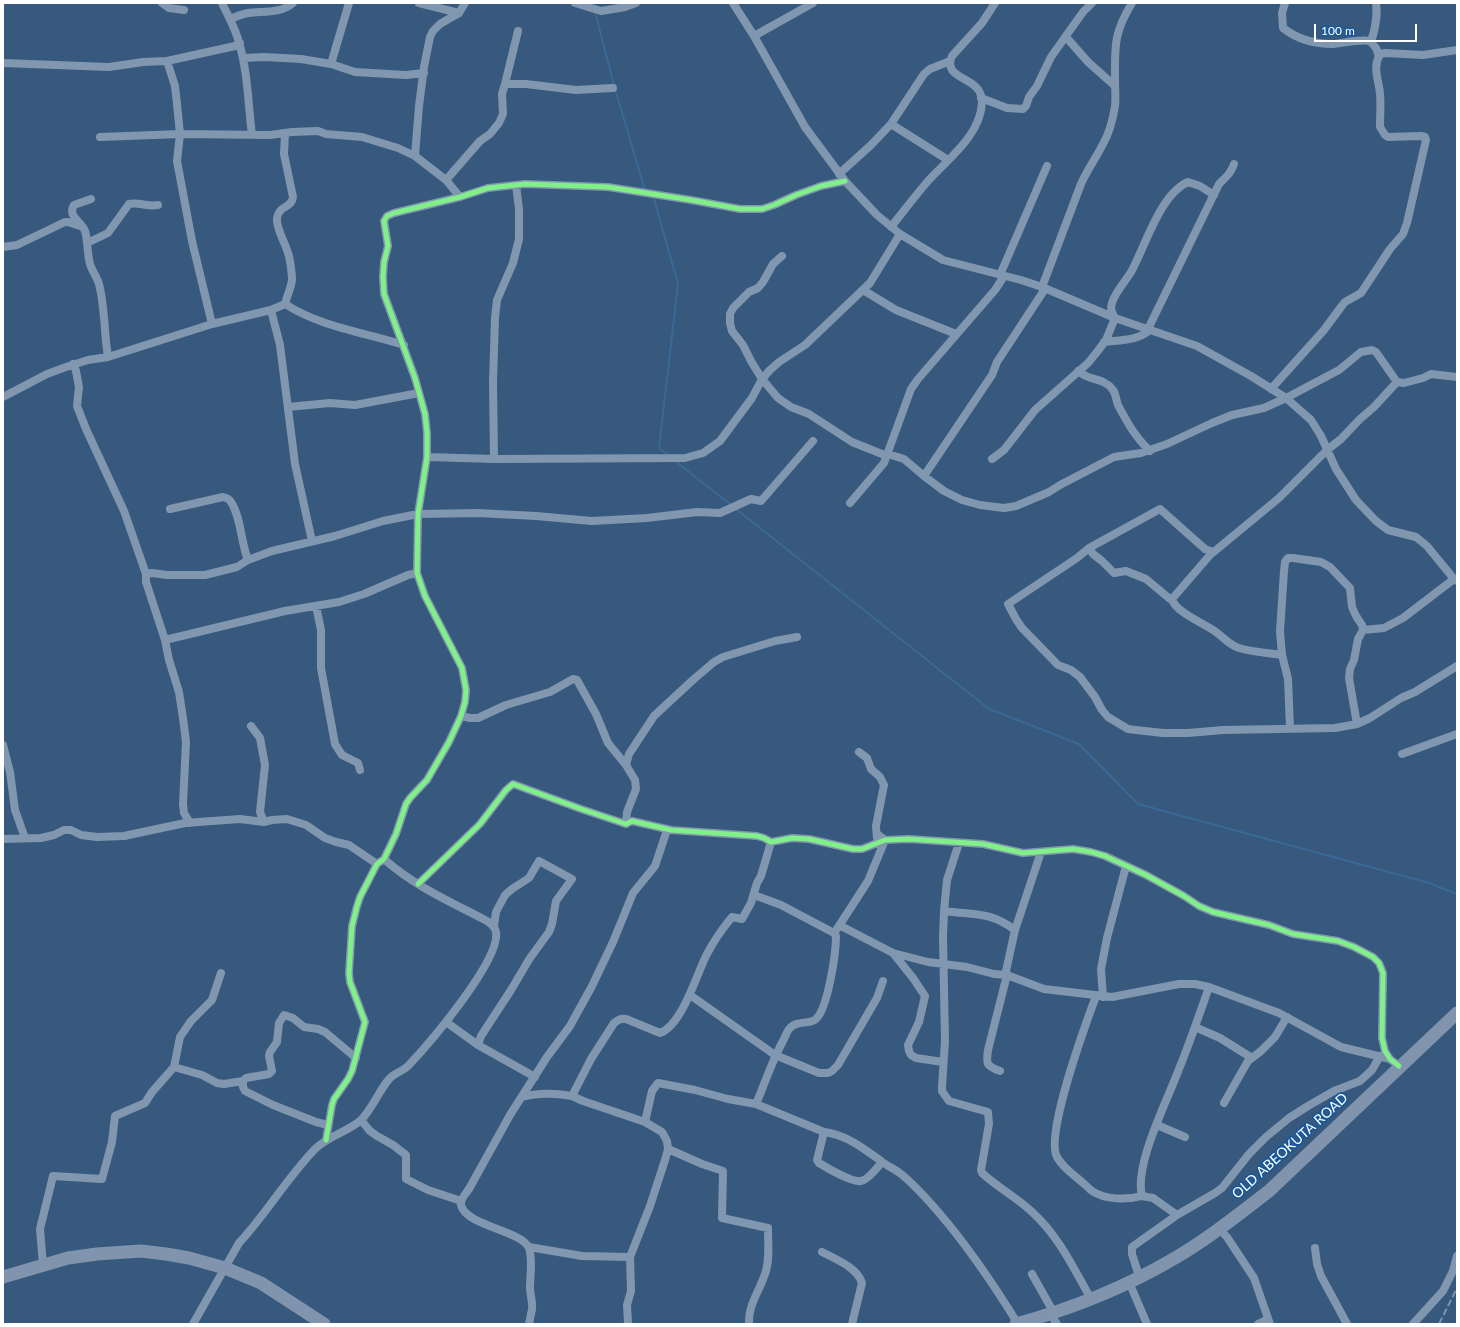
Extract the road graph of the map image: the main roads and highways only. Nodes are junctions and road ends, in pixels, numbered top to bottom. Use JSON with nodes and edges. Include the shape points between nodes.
{"nodes":[{"id":1,"x":1457,"y":1013,"type":"edge"},
{"id":2,"x":3,"y":1277,"type":"edge"},
{"id":3,"x":1053,"y":1317,"type":"edge"},
{"id":4,"x":323,"y":1324,"type":"edge"},
{"id":5,"x":1017,"y":1324,"type":"edge"}],
"edges":[{"from":1,"to":3,"type":"highway","name":"OLD ABEOKUTA ROAD","via":[[1395,1063],[1269,1191],[1175,1258]]},
{"from":2,"to":4,"type":"highway","via":[[68,1258],[90,1255],[141,1251],[189,1258],[225,1268],[261,1283]]},
{"from":3,"to":5,"type":"highway","name":"OLD ABEOKUTA ROAD"}]}
